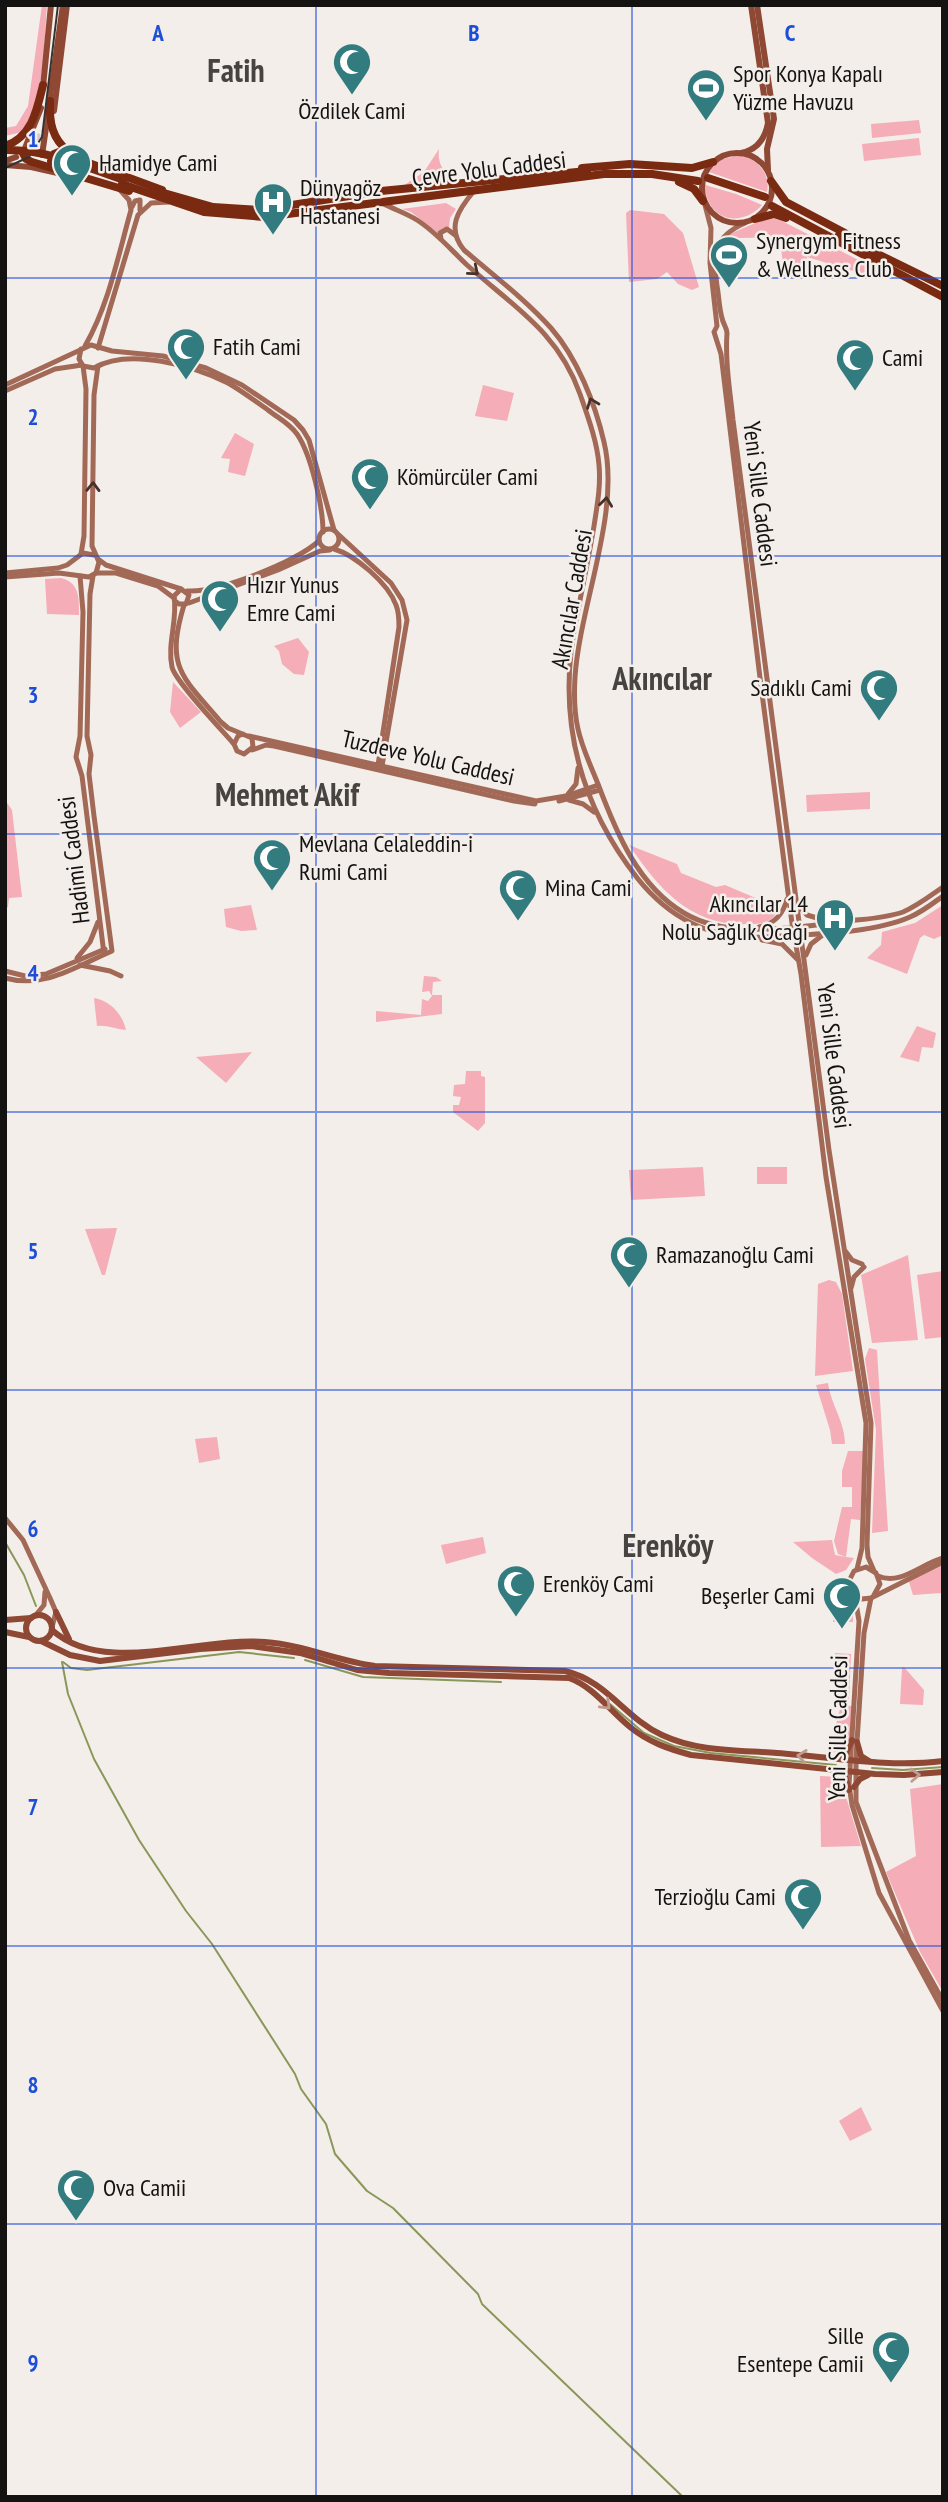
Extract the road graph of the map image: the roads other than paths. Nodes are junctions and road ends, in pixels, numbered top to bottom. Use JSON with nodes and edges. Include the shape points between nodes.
{"nodes":[{"id":1,"x":51,"y":5,"type":"edge"},
{"id":2,"x":65,"y":5,"type":"edge"},
{"id":3,"x":751,"y":5,"type":"edge"},
{"id":4,"x":757,"y":5,"type":"edge"},
{"id":5,"x":43,"y":85,"type":"junction"},
{"id":6,"x":50,"y":101,"type":"junction"},
{"id":7,"x":54,"y":111,"type":"dead end"},
{"id":8,"x":758,"y":144,"type":"junction"},
{"id":9,"x":767,"y":149,"type":"junction"},
{"id":10,"x":5,"y":150,"type":"edge"},
{"id":11,"x":738,"y":153,"type":"junction"},
{"id":12,"x":19,"y":155,"type":"junction"},
{"id":13,"x":78,"y":158,"type":"junction"},
{"id":14,"x":713,"y":162,"type":"junction"},
{"id":15,"x":5,"y":163,"type":"edge"},
{"id":16,"x":40,"y":164,"type":"junction"},
{"id":17,"x":65,"y":171,"type":"junction"},
{"id":18,"x":768,"y":172,"type":"junction"},
{"id":19,"x":698,"y":178,"type":"dead end"},
{"id":20,"x":544,"y":179,"type":"junction"},
{"id":21,"x":93,"y":180,"type":"junction"},
{"id":22,"x":708,"y":180,"type":"dead end"},
{"id":23,"x":771,"y":181,"type":"junction"},
{"id":24,"x":121,"y":184,"type":"junction"},
{"id":25,"x":475,"y":190,"type":"junction"},
{"id":26,"x":173,"y":199,"type":"junction"},
{"id":27,"x":764,"y":200,"type":"dead end"},
{"id":28,"x":380,"y":202,"type":"junction"},
{"id":29,"x":704,"y":203,"type":"junction"},
{"id":30,"x":773,"y":204,"type":"dead end"},
{"id":31,"x":131,"y":210,"type":"junction"},
{"id":32,"x":139,"y":213,"type":"junction"},
{"id":33,"x":755,"y":219,"type":"junction"},
{"id":34,"x":745,"y":223,"type":"junction"},
{"id":35,"x":455,"y":235,"type":"junction"},
{"id":36,"x":442,"y":242,"type":"junction"},
{"id":37,"x":901,"y":271,"type":"junction"},
{"id":38,"x":943,"y":286,"type":"edge"},
{"id":39,"x":943,"y":297,"type":"edge"},
{"id":40,"x":717,"y":326,"type":"junction"},
{"id":41,"x":725,"y":326,"type":"junction"},
{"id":42,"x":726,"y":336,"type":"junction"},
{"id":43,"x":717,"y":337,"type":"junction"},
{"id":44,"x":83,"y":348,"type":"junction"},
{"id":45,"x":99,"y":348,"type":"junction"},
{"id":46,"x":83,"y":365,"type":"junction"},
{"id":47,"x":99,"y":365,"type":"junction"},
{"id":48,"x":5,"y":384,"type":"edge"},
{"id":49,"x":5,"y":391,"type":"edge"},
{"id":50,"x":323,"y":532,"type":"junction"},
{"id":51,"x":336,"y":533,"type":"junction"},
{"id":52,"x":319,"y":541,"type":"junction"},
{"id":53,"x":332,"y":549,"type":"junction"},
{"id":54,"x":81,"y":554,"type":"junction"},
{"id":55,"x":96,"y":556,"type":"junction"},
{"id":56,"x":75,"y":560,"type":"junction"},
{"id":57,"x":5,"y":575,"type":"edge"},
{"id":58,"x":79,"y":575,"type":"junction"},
{"id":59,"x":95,"y":575,"type":"junction"},
{"id":60,"x":185,"y":590,"type":"junction"},
{"id":61,"x":174,"y":600,"type":"junction"},
{"id":62,"x":185,"y":604,"type":"junction"},
{"id":63,"x":246,"y":735,"type":"junction"},
{"id":64,"x":234,"y":744,"type":"junction"},
{"id":65,"x":252,"y":750,"type":"junction"},
{"id":66,"x":77,"y":752,"type":"junction"},
{"id":67,"x":90,"y":752,"type":"junction"},
{"id":68,"x":91,"y":760,"type":"junction"},
{"id":69,"x":578,"y":761,"type":"junction"},
{"id":70,"x":78,"y":762,"type":"junction"},
{"id":71,"x":380,"y":767,"type":"junction"},
{"id":72,"x":593,"y":772,"type":"junction"},
{"id":73,"x":582,"y":776,"type":"junction"},
{"id":74,"x":599,"y":787,"type":"junction"},
{"id":75,"x":587,"y":792,"type":"junction"},
{"id":76,"x":566,"y":798,"type":"junction"},
{"id":77,"x":606,"y":805,"type":"junction"},
{"id":78,"x":594,"y":808,"type":"junction"},
{"id":79,"x":598,"y":818,"type":"junction"},
{"id":80,"x":943,"y":887,"type":"edge"},
{"id":81,"x":788,"y":893,"type":"junction"},
{"id":82,"x":943,"y":896,"type":"edge"},
{"id":83,"x":794,"y":898,"type":"junction"},
{"id":84,"x":99,"y":919,"type":"junction"},
{"id":85,"x":837,"y":922,"type":"junction"},
{"id":86,"x":749,"y":929,"type":"junction"},
{"id":87,"x":797,"y":931,"type":"junction"},
{"id":88,"x":828,"y":932,"type":"junction"},
{"id":89,"x":745,"y":938,"type":"junction"},
{"id":90,"x":103,"y":952,"type":"junction"},
{"id":91,"x":72,"y":963,"type":"junction"},
{"id":92,"x":802,"y":963,"type":"junction"},
{"id":93,"x":80,"y":965,"type":"junction"},
{"id":94,"x":5,"y":971,"type":"edge"},
{"id":95,"x":121,"y":976,"type":"dead end"},
{"id":96,"x":5,"y":978,"type":"edge"},
{"id":97,"x":844,"y":1246,"type":"junction"},
{"id":98,"x":851,"y":1291,"type":"junction"},
{"id":99,"x":5,"y":1518,"type":"edge"},
{"id":100,"x":943,"y":1560,"type":"edge"},
{"id":101,"x":857,"y":1569,"type":"junction"},
{"id":102,"x":876,"y":1573,"type":"junction"},
{"id":103,"x":889,"y":1580,"type":"junction"},
{"id":104,"x":890,"y":1587,"type":"junction"},
{"id":105,"x":45,"y":1589,"type":"junction"},
{"id":106,"x":854,"y":1595,"type":"junction"},
{"id":107,"x":873,"y":1596,"type":"junction"},
{"id":108,"x":56,"y":1612,"type":"junction"},
{"id":109,"x":33,"y":1617,"type":"junction"},
{"id":110,"x":7,"y":1620,"type":"edge"},
{"id":111,"x":52,"y":1628,"type":"junction"},
{"id":112,"x":5,"y":1632,"type":"edge"},
{"id":113,"x":29,"y":1637,"type":"junction"},
{"id":114,"x":41,"y":1641,"type":"junction"},
{"id":115,"x":73,"y":1643,"type":"junction"},
{"id":116,"x":60,"y":1650,"type":"junction"},
{"id":117,"x":854,"y":1741,"type":"junction"},
{"id":118,"x":831,"y":1760,"type":"junction"},
{"id":119,"x":853,"y":1761,"type":"junction"},
{"id":120,"x":943,"y":1761,"type":"edge"},
{"id":121,"x":874,"y":1763,"type":"junction"},
{"id":122,"x":829,"y":1769,"type":"junction"},
{"id":123,"x":853,"y":1772,"type":"junction"},
{"id":124,"x":943,"y":1772,"type":"edge"},
{"id":125,"x":872,"y":1774,"type":"junction"},
{"id":126,"x":852,"y":1788,"type":"junction"},
{"id":127,"x":886,"y":1880,"type":"junction"},
{"id":128,"x":876,"y":1884,"type":"junction"},
{"id":129,"x":889,"y":1889,"type":"junction"},
{"id":130,"x":879,"y":1893,"type":"junction"},
{"id":131,"x":943,"y":2001,"type":"edge"},
{"id":132,"x":943,"y":2011,"type":"edge"}],
"edges":[{"from":1,"to":5,"type":"main road"},
{"from":2,"to":6,"type":"main road"},
{"from":2,"to":7,"type":"main road"},
{"from":3,"to":8,"type":"main road","via":[[768,115],[766,132]]},
{"from":4,"to":9,"type":"main road","via":[[774,119]]},
{"from":5,"to":10,"type":"highway","via":[[29,128]]},
{"from":5,"to":12,"type":"main road","via":[[39,115]]},
{"from":6,"to":13,"type":"highway","via":[[56,138]]},
{"from":6,"to":16,"type":"main road"},
{"from":8,"to":9,"type":"main road","via":[[759,152]]},
{"from":8,"to":11,"type":"main road"},
{"from":9,"to":18,"type":"main road"},
{"from":10,"to":24,"type":"highway","bridge":true,"via":[[53,160]]},
{"from":11,"to":14,"type":"main road"},
{"from":11,"to":18,"type":"main road","via":[[756,159]]},
{"from":12,"to":15,"type":"main road"},
{"from":12,"to":16,"type":"highway"},
{"from":13,"to":17,"type":"highway","via":[[54,154],[52,163]]},
{"from":13,"to":26,"type":"highway"},
{"from":14,"to":20,"type":"highway","via":[[692,169],[608,164]]},
{"from":14,"to":29,"type":"main road","via":[[703,177]]},
{"from":15,"to":21,"type":"main road"},
{"from":16,"to":17,"type":"highway"},
{"from":17,"to":21,"type":"highway"},
{"from":18,"to":23,"type":"main road"},
{"from":19,"to":20,"type":"highway","name":"Çevre Yolu Caddesi","via":[[638,169]]},
{"from":20,"to":25,"type":"highway","name":"Çevre Yolu Caddesi"},
{"from":20,"to":26,"type":"highway","name":"Çevre Yolu Caddesi","via":[[382,191],[260,210]]},
{"from":20,"to":29,"type":"highway","via":[[671,181],[689,185]]},
{"from":21,"to":24,"type":"highway"},
{"from":22,"to":27,"type":"highway"},
{"from":23,"to":33,"type":"main road","via":[[770,201]]},
{"from":23,"to":37,"type":"highway","via":[[786,202],[879,251]]},
{"from":24,"to":26,"type":"highway","name":"Çevre Yolu Caddesi"},
{"from":24,"to":31,"type":"main road"},
{"from":25,"to":28,"type":"highway","name":"Çevre Yolu Caddesi"},
{"from":25,"to":35,"type":"main road","via":[[457,213]]},
{"from":26,"to":28,"type":"highway","name":"Çevre Yolu Caddesi","via":[[204,212],[264,217]]},
{"from":26,"to":32,"type":"main road","via":[[151,203]]},
{"from":28,"to":36,"type":"main road","name":"Akıncılar Caddesi","via":[[420,221]]},
{"from":29,"to":34,"type":"main road","via":[[722,221]]},
{"from":29,"to":40,"type":"main road","via":[[711,233]]},
{"from":30,"to":37,"type":"highway"},
{"from":31,"to":32,"type":"main road","via":[[138,200]]},
{"from":31,"to":44,"type":"main road","via":[[110,286]]},
{"from":32,"to":45,"type":"main road"},
{"from":33,"to":34,"type":"main road"},
{"from":33,"to":37,"type":"highway","via":[[784,216],[880,267]]},
{"from":34,"to":41,"type":"main road","via":[[727,233],[717,247],[714,263]]},
{"from":35,"to":36,"type":"main road","via":[[443,230]]},
{"from":72,"to":35,"type":"main road","name":"Akıncılar Caddesi","one_way":true,"via":[[576,721],[576,673],[603,521],[607,456],[590,396],[569,354],[550,327],[464,250]]},
{"from":36,"to":69,"type":"main road","name":"Akıncılar Caddesi","one_way":true,"via":[[553,341],[579,393],[598,456],[599,495],[569,670],[569,718]]},
{"from":37,"to":38,"type":"highway"},
{"from":37,"to":39,"type":"highway"},
{"from":40,"to":41,"type":"main road"},
{"from":40,"to":43,"type":"main road"},
{"from":41,"to":42,"type":"main road"},
{"from":42,"to":43,"type":"main road"},
{"from":42,"to":83,"type":"main road","name":"Yeni Sille Caddesi"},
{"from":43,"to":81,"type":"main road","name":"Yeni Sille Caddesi"},
{"from":44,"to":45,"type":"main road"},
{"from":44,"to":46,"type":"main road","via":[[79,359]]},
{"from":44,"to":48,"type":"main road"},
{"from":45,"to":47,"type":"main road","via":[[103,355]]},
{"from":45,"to":51,"type":"main road","via":[[163,356],[205,368],[294,420],[309,440]]},
{"from":46,"to":47,"type":"main road","via":[[90,369]]},
{"from":46,"to":49,"type":"main road","via":[[55,369]]},
{"from":46,"to":54,"type":"main road"},
{"from":47,"to":50,"type":"main road","via":[[126,359],[183,366],[228,383],[286,423],[306,452]]},
{"from":55,"to":47,"type":"main road","one_way":true,"via":[[92,546],[93,412]]},
{"from":50,"to":51,"type":"main road"},
{"from":50,"to":52,"type":"main road"},
{"from":51,"to":53,"type":"main road","via":[[338,544]]},
{"from":51,"to":71,"type":"main road","via":[[391,583],[407,620]]},
{"from":52,"to":53,"type":"main road"},
{"from":52,"to":60,"type":"main road","via":[[287,561],[246,577],[210,590]]},
{"from":53,"to":62,"type":"main road"},
{"from":53,"to":71,"type":"main road","via":[[357,560],[387,590],[398,610]]},
{"from":54,"to":55,"type":"main road"},
{"from":54,"to":56,"type":"main road"},
{"from":55,"to":59,"type":"main road","via":[[99,566]]},
{"from":55,"to":60,"type":"main road","via":[[117,569]]},
{"from":56,"to":57,"type":"main road","via":[[58,568]]},
{"from":56,"to":58,"type":"main road"},
{"from":57,"to":58,"type":"main road"},
{"from":58,"to":59,"type":"main road"},
{"from":58,"to":66,"type":"main road","via":[[83,612]]},
{"from":59,"to":61,"type":"main road","via":[[116,573],[158,586]]},
{"from":59,"to":67,"type":"main road","via":[[90,594]]},
{"from":60,"to":61,"type":"main road","via":[[176,592]]},
{"from":60,"to":62,"type":"main road","name":"Tuzdeve Yolu Caddesi","via":[[190,597]]},
{"from":61,"to":62,"type":"main road"},
{"from":61,"to":64,"type":"main road","via":[[174,673]]},
{"from":62,"to":63,"type":"main road","name":"Tuzdeve Yolu Caddesi","via":[[176,654],[179,672],[221,722]]},
{"from":63,"to":64,"type":"main road","via":[[238,736]]},
{"from":63,"to":65,"type":"main road","via":[[254,744]]},
{"from":63,"to":71,"type":"main road","name":"Tuzdeve Yolu Caddesi"},
{"from":64,"to":65,"type":"main road","via":[[242,754]]},
{"from":65,"to":71,"type":"main road","name":"Tuzdeve Yolu Caddesi","via":[[274,746]]},
{"from":66,"to":67,"type":"main road"},
{"from":66,"to":70,"type":"main road"},
{"from":67,"to":68,"type":"main road"},
{"from":68,"to":70,"type":"main road"},
{"from":68,"to":90,"type":"main road","name":"Hadimi Caddesi","via":[[90,785],[112,948]]},
{"from":69,"to":73,"type":"main road","name":"Akıncılar Caddesi"},
{"from":69,"to":76,"type":"main road","via":[[576,784]]},
{"from":70,"to":84,"type":"main road","name":"Hadimi Caddesi"},
{"from":71,"to":76,"type":"main road","name":"Tuzdeve Yolu Caddesi","via":[[514,801],[543,804]]},
{"from":72,"to":73,"type":"main road","via":[[589,779]]},
{"from":72,"to":74,"type":"main road","name":"Akıncılar Caddesi"},
{"from":73,"to":75,"type":"main road","name":"Akıncılar Caddesi"},
{"from":74,"to":75,"type":"main road","name":"Tuzdeve Yolu Caddesi"},
{"from":74,"to":77,"type":"main road","name":"Akıncılar Caddesi"},
{"from":75,"to":76,"type":"main road","name":"Tuzdeve Yolu Caddesi"},
{"from":75,"to":78,"type":"main road","name":"Akıncılar Caddesi"},
{"from":76,"to":79,"type":"main road","via":[[583,803]]},
{"from":77,"to":78,"type":"main road","via":[[597,801]]},
{"from":77,"to":86,"type":"main road","name":"Akıncılar Caddesi","via":[[626,849],[668,901],[706,923]]},
{"from":78,"to":79,"type":"main road","name":"Akıncılar Caddesi"},
{"from":79,"to":89,"type":"main road","name":"Akıncılar Caddesi","via":[[632,870],[666,908],[696,926]]},
{"from":80,"to":85,"type":"main road","via":[[905,911]]},
{"from":81,"to":86,"type":"main road","via":[[779,917],[766,926]]},
{"from":81,"to":87,"type":"main road","name":"Yeni Sille Caddesi"},
{"from":82,"to":88,"type":"main road","via":[[900,921]]},
{"from":83,"to":85,"type":"main road","via":[[807,915]]},
{"from":83,"to":87,"type":"main road","name":"Yeni Sille Caddesi"},
{"from":84,"to":90,"type":"main road","name":"Hadimi Caddesi"},
{"from":84,"to":91,"type":"main road","via":[[90,942]]},
{"from":85,"to":87,"type":"main road"},
{"from":86,"to":87,"type":"main road","name":"Akıncılar Caddesi"},
{"from":87,"to":88,"type":"main road"},
{"from":87,"to":89,"type":"main road","name":"Akıncılar Caddesi"},
{"from":87,"to":92,"type":"main road","name":"Yeni Sille Caddesi"},
{"from":88,"to":92,"type":"main road","via":[[811,944]]},
{"from":89,"to":92,"type":"main road","via":[[782,944]]},
{"from":90,"to":91,"type":"main road"},
{"from":90,"to":93,"type":"main road"},
{"from":91,"to":94,"type":"main road","via":[[36,976]]},
{"from":92,"to":97,"type":"main road","name":"Yeni Sille Caddesi"},
{"from":92,"to":101,"type":"main road","name":"Yeni Sille Caddesi","via":[[826,1177],[866,1423],[862,1548]]},
{"from":93,"to":95,"type":"main road"},
{"from":93,"to":96,"type":"main road","via":[[44,980]]},
{"from":97,"to":98,"type":"main road","name":"Yeni Sille Caddesi"},
{"from":97,"to":98,"type":"main road","via":[[852,1260],[863,1265]]},
{"from":98,"to":102,"type":"main road","name":"Yeni Sille Caddesi","via":[[871,1423],[867,1545]]},
{"from":99,"to":105,"type":"main road","via":[[23,1540]]},
{"from":100,"to":103,"type":"main road"},
{"from":100,"to":104,"type":"main road"},
{"from":101,"to":102,"type":"main road","via":[[866,1567]]},
{"from":101,"to":106,"type":"main road","via":[[848,1583]]},
{"from":102,"to":103,"type":"main road"},
{"from":102,"to":107,"type":"main road","via":[[879,1588]]},
{"from":103,"to":104,"type":"main road"},
{"from":104,"to":107,"type":"main road"},
{"from":105,"to":108,"type":"main road"},
{"from":105,"to":109,"type":"main road","via":[[46,1601]]},
{"from":106,"to":107,"type":"main road","via":[[862,1599]]},
{"from":106,"to":117,"type":"main road","name":"Yeni Sille Caddesi","via":[[859,1621]]},
{"from":107,"to":117,"type":"main road","name":"Yeni Sille Caddesi","via":[[864,1624]]},
{"from":108,"to":111,"type":"main road"},
{"from":108,"to":115,"type":"main road"},
{"from":109,"to":110,"type":"main road"},
{"from":109,"to":111,"type":"main road","via":[[47,1618]]},
{"from":109,"to":113,"type":"main road","via":[[26,1625]]},
{"from":110,"to":112,"type":"main road","via":[[14,1628]]},
{"from":111,"to":114,"type":"main road"},
{"from":111,"to":115,"type":"main road"},
{"from":112,"to":113,"type":"main road"},
{"from":113,"to":114,"type":"main road"},
{"from":114,"to":116,"type":"main road"},
{"from":115,"to":116,"type":"main road","via":[[59,1641]]},
{"from":118,"to":115,"type":"main road","one_way":true,"via":[[699,1747],[673,1740],[641,1723],[590,1679],[565,1671],[375,1666],[266,1642],[118,1654]]},
{"from":116,"to":122,"type":"main road","one_way":true,"via":[[100,1661],[251,1646],[300,1653],[357,1670],[569,1678],[584,1685],[632,1729],[669,1749]]},
{"from":117,"to":118,"type":"main road","via":[[846,1753]]},
{"from":117,"to":119,"type":"main road","name":"Yeni Sille Caddesi"},
{"from":117,"to":121,"type":"main road","via":[[863,1758]]},
{"from":118,"to":119,"type":"main road"},
{"from":118,"to":122,"type":"main road","via":[[841,1765]]},
{"from":119,"to":121,"type":"main road"},
{"from":119,"to":123,"type":"main road","name":"Yeni Sille Caddesi"},
{"from":120,"to":121,"type":"main road"},
{"from":121,"to":125,"type":"main road","via":[[865,1767]]},
{"from":122,"to":123,"type":"main road"},
{"from":122,"to":126,"type":"main road","via":[[845,1777]]},
{"from":123,"to":125,"type":"main road"},
{"from":123,"to":126,"type":"main road","name":"Yeni Sille Caddesi"},
{"from":125,"to":124,"type":"main road","one_way":true},
{"from":125,"to":126,"type":"main road"},
{"from":126,"to":127,"type":"main road","name":"Yeni Sille Caddesi"},
{"from":126,"to":128,"type":"main road","name":"Yeni Sille Caddesi","via":[[852,1805]]},
{"from":127,"to":128,"type":"main road"},
{"from":127,"to":129,"type":"main road","name":"Yeni Sille Caddesi"},
{"from":128,"to":130,"type":"main road","name":"Yeni Sille Caddesi"},
{"from":129,"to":130,"type":"main road"},
{"from":129,"to":131,"type":"main road","name":"Yeni Sille Caddesi","via":[[909,1940]]},
{"from":130,"to":132,"type":"main road","name":"Yeni Sille Caddesi"}]}
